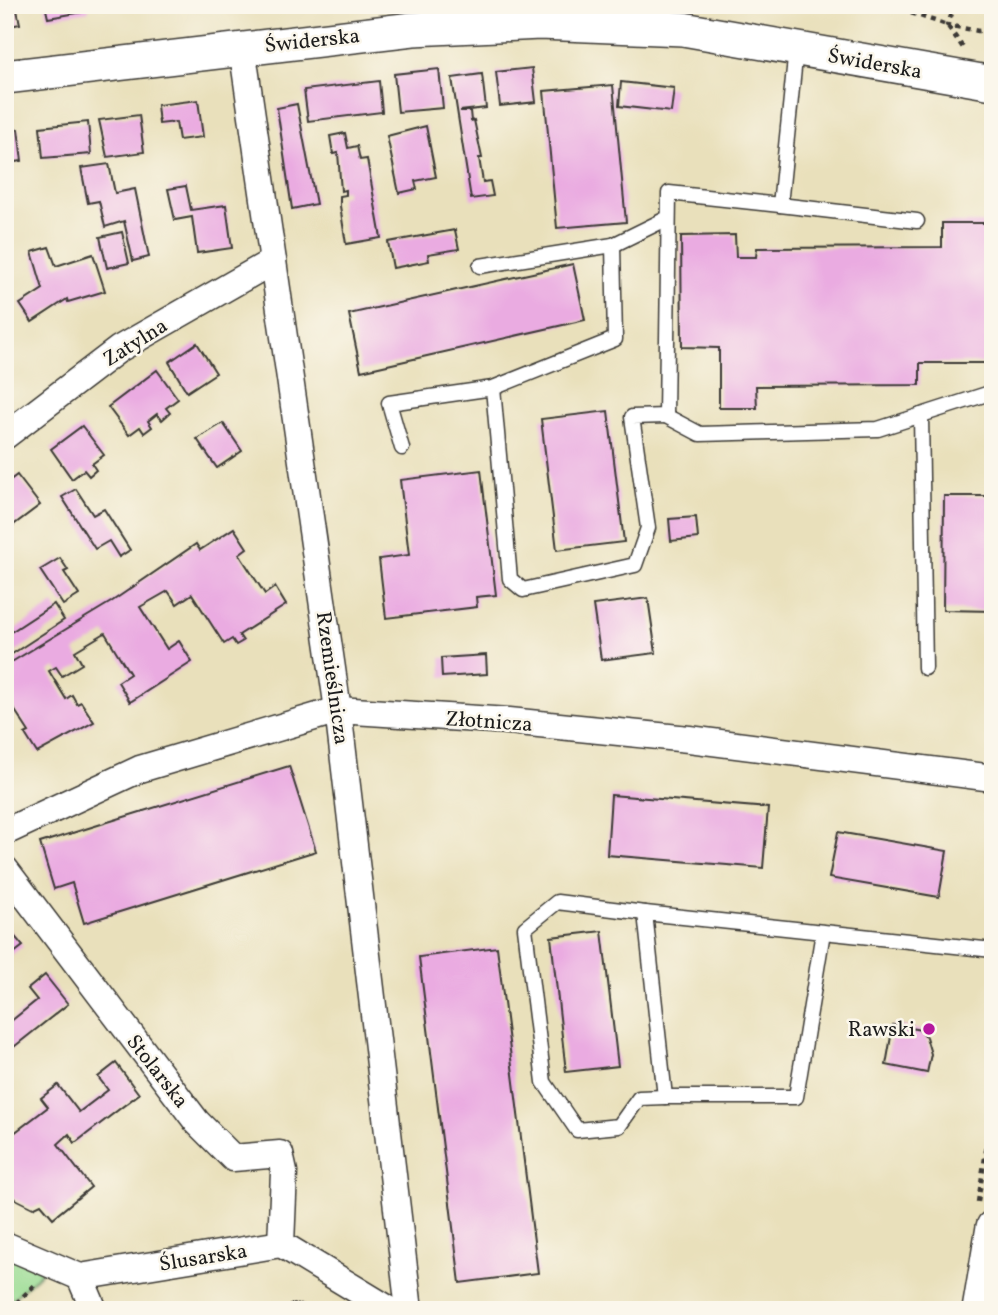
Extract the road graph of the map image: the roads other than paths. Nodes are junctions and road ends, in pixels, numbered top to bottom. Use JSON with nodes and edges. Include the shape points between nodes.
{"nodes":[{"id":1,"x":472,"y":15,"type":"edge"},
{"id":2,"x":242,"y":47,"type":"junction"},
{"id":3,"x":796,"y":49,"type":"junction"},
{"id":4,"x":5,"y":77,"type":"edge"},
{"id":5,"x":993,"y":83,"type":"edge"},
{"id":6,"x":780,"y":205,"type":"junction"},
{"id":7,"x":668,"y":218,"type":"junction"},
{"id":8,"x":917,"y":221,"type":"dead end"},
{"id":9,"x":613,"y":245,"type":"junction"},
{"id":10,"x":273,"y":261,"type":"junction"},
{"id":11,"x":480,"y":266,"type":"dead end"},
{"id":12,"x":494,"y":388,"type":"junction"},
{"id":13,"x":993,"y":392,"type":"edge"},
{"id":14,"x":920,"y":415,"type":"junction"},
{"id":15,"x":666,"y":416,"type":"junction"},
{"id":16,"x":5,"y":436,"type":"edge"},
{"id":17,"x":401,"y":448,"type":"dead end"},
{"id":18,"x":925,"y":668,"type":"dead end"},
{"id":19,"x":338,"y":710,"type":"junction"},
{"id":20,"x":993,"y":778,"type":"edge"},
{"id":21,"x":5,"y":832,"type":"edge"},
{"id":22,"x":5,"y":869,"type":"edge"},
{"id":23,"x":645,"y":913,"type":"junction"},
{"id":24,"x":823,"y":932,"type":"junction"},
{"id":25,"x":993,"y":950,"type":"edge"},
{"id":26,"x":665,"y":1097,"type":"junction"},
{"id":27,"x":993,"y":1227,"type":"edge"},
{"id":28,"x":281,"y":1244,"type":"junction"},
{"id":29,"x":5,"y":1245,"type":"edge"},
{"id":30,"x":80,"y":1277,"type":"junction"},
{"id":31,"x":94,"y":1310,"type":"edge"},
{"id":32,"x":390,"y":1310,"type":"edge"},
{"id":33,"x":410,"y":1310,"type":"edge"},
{"id":34,"x":979,"y":1310,"type":"edge"}],
"edges":[{"from":1,"to":2,"type":"street","name":"Świderska"},
{"from":1,"to":3,"type":"street","name":"Świderska","via":[[683,29]]},
{"from":2,"to":4,"type":"street","name":"Świderska"},
{"from":2,"to":10,"type":"street","name":"Rzemieślnicza"},
{"from":3,"to":5,"type":"street","name":"Świderska"},
{"from":3,"to":6,"type":"lane"},
{"from":6,"to":7,"type":"lane","via":[[669,193]]},
{"from":6,"to":8,"type":"lane"},
{"from":7,"to":9,"type":"lane"},
{"from":7,"to":15,"type":"lane"},
{"from":9,"to":11,"type":"lane"},
{"from":9,"to":12,"type":"lane","via":[[615,339]]},
{"from":10,"to":16,"type":"street","name":"Zatylna","via":[[119,349]]},
{"from":10,"to":19,"type":"street","name":"Rzemieślnicza"},
{"from":12,"to":15,"type":"lane","via":[[510,579],[523,590],[635,565],[648,528],[632,417]]},
{"from":12,"to":17,"type":"lane","via":[[389,403]]},
{"from":13,"to":14,"type":"lane"},
{"from":14,"to":15,"type":"lane","via":[[878,429],[700,434]]},
{"from":14,"to":18,"type":"lane"},
{"from":19,"to":20,"type":"street","name":"Złotnicza","via":[[689,739]]},
{"from":19,"to":21,"type":"street","name":"Złotnicza","via":[[140,769]]},
{"from":19,"to":33,"type":"street","name":"Rzemieślnicza"},
{"from":22,"to":28,"type":"street","name":"Stolarska","via":[[197,1122],[233,1158],[281,1154]]},
{"from":23,"to":24,"type":"lane"},
{"from":23,"to":26,"type":"lane"},
{"from":23,"to":26,"type":"lane","via":[[557,902],[525,928],[544,1082],[576,1130],[620,1126],[639,1098]]},
{"from":24,"to":25,"type":"lane"},
{"from":24,"to":26,"type":"lane","via":[[796,1097]]},
{"from":27,"to":34,"type":"street"},
{"from":28,"to":30,"type":"street","name":"Ślusarska"},
{"from":28,"to":32,"type":"street"},
{"from":29,"to":30,"type":"street"},
{"from":30,"to":31,"type":"street"}]}
